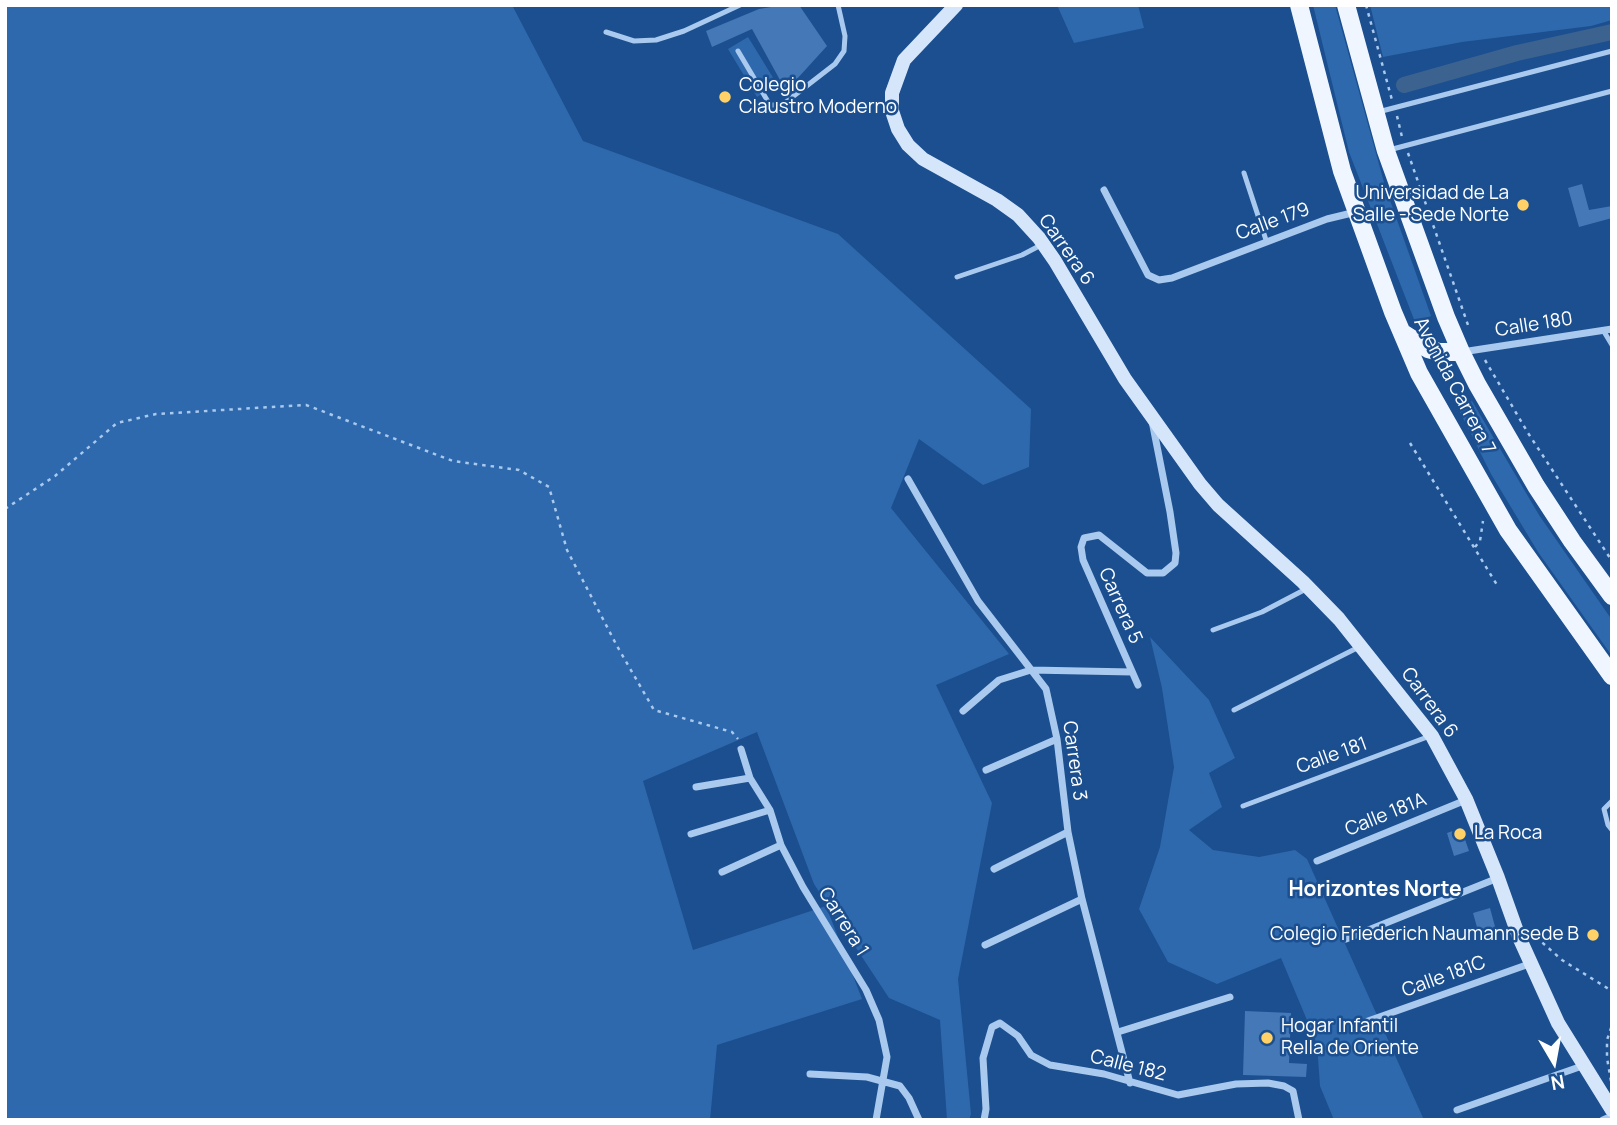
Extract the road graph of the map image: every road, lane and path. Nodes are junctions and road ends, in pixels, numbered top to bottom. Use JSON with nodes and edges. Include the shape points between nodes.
{"nodes":[{"id":1,"x":740,"y":5,"type":"edge"},
{"id":2,"x":838,"y":5,"type":"edge"},
{"id":3,"x":956,"y":5,"type":"edge"},
{"id":4,"x":1299,"y":5,"type":"edge"},
{"id":5,"x":1346,"y":5,"type":"edge"},
{"id":6,"x":1366,"y":5,"type":"edge"},
{"id":7,"x":606,"y":32,"type":"dead end"},
{"id":8,"x":738,"y":51,"type":"dead end"},
{"id":9,"x":1612,"y":51,"type":"edge"},
{"id":10,"x":1612,"y":91,"type":"edge"},
{"id":11,"x":1394,"y":108,"type":"junction"},
{"id":12,"x":1374,"y":113,"type":"junction"},
{"id":13,"x":1405,"y":146,"type":"junction"},
{"id":14,"x":1386,"y":151,"type":"junction"},
{"id":15,"x":1244,"y":173,"type":"dead end"},
{"id":16,"x":1104,"y":190,"type":"dead end"},
{"id":17,"x":1357,"y":212,"type":"junction"},
{"id":18,"x":1266,"y":240,"type":"junction"},
{"id":19,"x":1043,"y":244,"type":"junction"},
{"id":20,"x":957,"y":277,"type":"dead end"},
{"id":21,"x":1607,"y":329,"type":"edge"},
{"id":22,"x":1401,"y":331,"type":"junction"},
{"id":23,"x":1612,"y":345,"type":"edge"},
{"id":24,"x":1470,"y":351,"type":"junction"},
{"id":25,"x":1151,"y":413,"type":"junction"},
{"id":26,"x":1410,"y":443,"type":"dead end"},
{"id":27,"x":908,"y":479,"type":"dead end"},
{"id":28,"x":5,"y":509,"type":"edge"},
{"id":29,"x":1483,"y":521,"type":"dead end"},
{"id":30,"x":1084,"y":538,"type":"joint"},
{"id":31,"x":1474,"y":548,"type":"junction"},
{"id":32,"x":1612,"y":561,"type":"edge"},
{"id":33,"x":1497,"y":585,"type":"dead end"},
{"id":34,"x":1309,"y":588,"type":"junction"},
{"id":35,"x":1612,"y":596,"type":"edge"},
{"id":36,"x":1213,"y":630,"type":"dead end"},
{"id":37,"x":1362,"y":646,"type":"junction"},
{"id":38,"x":1031,"y":670,"type":"junction"},
{"id":39,"x":1132,"y":672,"type":"junction"},
{"id":40,"x":1612,"y":676,"type":"edge"},
{"id":41,"x":1138,"y":685,"type":"dead end"},
{"id":42,"x":1234,"y":710,"type":"dead end"},
{"id":43,"x":963,"y":711,"type":"dead end"},
{"id":44,"x":1432,"y":736,"type":"junction"},
{"id":45,"x":1057,"y":738,"type":"junction"},
{"id":46,"x":741,"y":749,"type":"joint"},
{"id":47,"x":986,"y":770,"type":"dead end"},
{"id":48,"x":750,"y":778,"type":"junction"},
{"id":49,"x":696,"y":787,"type":"dead end"},
{"id":50,"x":1466,"y":799,"type":"junction"},
{"id":51,"x":1612,"y":802,"type":"edge"},
{"id":52,"x":1243,"y":806,"type":"dead end"},
{"id":53,"x":770,"y":810,"type":"junction"},
{"id":54,"x":1612,"y":830,"type":"edge"},
{"id":55,"x":1068,"y":832,"type":"junction"},
{"id":56,"x":691,"y":834,"type":"dead end"},
{"id":57,"x":781,"y":845,"type":"junction"},
{"id":58,"x":1317,"y":861,"type":"dead end"},
{"id":59,"x":995,"y":869,"type":"dead end"},
{"id":60,"x":722,"y":872,"type":"dead end"},
{"id":61,"x":1498,"y":878,"type":"junction"},
{"id":62,"x":1082,"y":899,"type":"junction"},
{"id":63,"x":1532,"y":934,"type":"dead end"},
{"id":64,"x":1346,"y":939,"type":"dead end"},
{"id":65,"x":985,"y":946,"type":"dead end"},
{"id":66,"x":1532,"y":963,"type":"junction"},
{"id":67,"x":1612,"y":991,"type":"edge"},
{"id":68,"x":1230,"y":997,"type":"dead end"},
{"id":69,"x":1368,"y":1021,"type":"dead end"},
{"id":70,"x":1612,"y":1025,"type":"edge"},
{"id":71,"x":1118,"y":1032,"type":"junction"},
{"id":72,"x":1585,"y":1065,"type":"junction"},
{"id":73,"x":810,"y":1074,"type":"dead end"},
{"id":74,"x":884,"y":1081,"type":"junction"},
{"id":75,"x":1130,"y":1083,"type":"junction"},
{"id":76,"x":1612,"y":1084,"type":"edge"},
{"id":77,"x":1457,"y":1110,"type":"dead end"},
{"id":78,"x":1612,"y":1110,"type":"edge"},
{"id":79,"x":1612,"y":1116,"type":"edge"},
{"id":80,"x":876,"y":1120,"type":"edge"},
{"id":81,"x":919,"y":1120,"type":"edge"},
{"id":82,"x":984,"y":1120,"type":"edge"},
{"id":83,"x":1299,"y":1120,"type":"edge"},
{"id":84,"x":1603,"y":1120,"type":"edge"}],
"edges":[{"from":1,"to":7,"type":"lane","via":[[656,40],[635,41]]},
{"from":2,"to":8,"type":"lane","via":[[844,51],[835,64],[782,105],[770,105]]},
{"from":3,"to":19,"type":"street","name":"Carrera 6","via":[[904,60],[892,93],[898,129],[923,159],[997,200],[1018,215]]},
{"from":4,"to":17,"type":"main road","name":"Avenida Carrera 7"},
{"from":5,"to":12,"type":"main road","name":"Avenida Carrera 7"},
{"from":6,"to":11,"type":"path"},
{"from":9,"to":11,"type":"lane"},
{"from":10,"to":13,"type":"lane"},
{"from":11,"to":12,"type":"lane"},
{"from":11,"to":13,"type":"path"},
{"from":12,"to":14,"type":"main road","name":"Avenida Carrera 7"},
{"from":13,"to":14,"type":"lane"},
{"from":13,"to":24,"type":"path"},
{"from":14,"to":24,"type":"main road","name":"Avenida Carrera 7","via":[[1409,218]]},
{"from":15,"to":18,"type":"lane"},
{"from":16,"to":18,"type":"street","name":"Calle 179","via":[[1148,275],[1159,280]]},
{"from":17,"to":18,"type":"street","name":"Calle 179"},
{"from":17,"to":22,"type":"main road","name":"Avenida Carrera 7"},
{"from":19,"to":20,"type":"lane"},
{"from":19,"to":25,"type":"street","name":"Carrera 6","via":[[1125,379]]},
{"from":21,"to":23,"type":"lane"},
{"from":21,"to":24,"type":"street","name":"Calle 180"},
{"from":22,"to":24,"type":"main road","via":[[1428,349]]},
{"from":22,"to":40,"type":"main road","name":"Avenida Carrera 7","via":[[1419,373],[1497,511]]},
{"from":24,"to":32,"type":"path"},
{"from":24,"to":35,"type":"main road","name":"Avenida Carrera 7","via":[[1477,384],[1536,486]]},
{"from":25,"to":30,"type":"street","name":"Carrera 6","via":[[1175,563],[1163,573],[1147,573],[1099,535]]},
{"from":25,"to":34,"type":"street","name":"Carrera 6","via":[[1218,505]]},
{"from":26,"to":31,"type":"path"},
{"from":27,"to":38,"type":"street","name":"Carrera 3","via":[[978,601]]},
{"from":28,"to":46,"type":"path","via":[[55,476],[117,423],[156,414],[306,405],[453,461],[519,470],[549,487],[567,550],[654,709],[732,732]]},
{"from":29,"to":31,"type":"path"},
{"from":30,"to":39,"type":"street","name":"Carrera 5","via":[[1083,560]]},
{"from":31,"to":33,"type":"path"},
{"from":34,"to":36,"type":"lane"},
{"from":34,"to":37,"type":"street","name":"Carrera 6"},
{"from":37,"to":42,"type":"lane"},
{"from":37,"to":44,"type":"street","name":"Carrera 6"},
{"from":38,"to":39,"type":"street"},
{"from":38,"to":43,"type":"street","via":[[999,680]]},
{"from":38,"to":45,"type":"street","name":"Carrera 3","via":[[1046,689]]},
{"from":39,"to":41,"type":"street","name":"Carrera 5"},
{"from":44,"to":50,"type":"street","name":"Carrera 6"},
{"from":44,"to":52,"type":"lane","name":"Calle 181"},
{"from":45,"to":47,"type":"street"},
{"from":45,"to":55,"type":"street","name":"Carrera 3"},
{"from":46,"to":48,"type":"street","name":"Carrera 1"},
{"from":48,"to":49,"type":"street"},
{"from":48,"to":53,"type":"street","name":"Carrera 1"},
{"from":50,"to":58,"type":"street","name":"Calle 181A"},
{"from":50,"to":61,"type":"street","name":"Carrera 6"},
{"from":51,"to":54,"type":"lane","via":[[1605,809]]},
{"from":53,"to":56,"type":"street"},
{"from":53,"to":57,"type":"street","name":"Carrera 1"},
{"from":55,"to":59,"type":"street"},
{"from":55,"to":62,"type":"street","name":"Carrera 3"},
{"from":57,"to":60,"type":"street"},
{"from":57,"to":74,"type":"street","name":"Carrera 1","via":[[866,990],[887,1057]]},
{"from":61,"to":64,"type":"street"},
{"from":61,"to":66,"type":"street","name":"Carrera 6"},
{"from":62,"to":65,"type":"street"},
{"from":62,"to":71,"type":"street","name":"Carrera 3"},
{"from":63,"to":67,"type":"path","via":[[1562,960]]},
{"from":66,"to":69,"type":"street","name":"Calle 181C"},
{"from":66,"to":72,"type":"street","name":"Carrera 6","via":[[1558,1023]]},
{"from":68,"to":71,"type":"street"},
{"from":70,"to":76,"type":"path","via":[[1607,1058]]},
{"from":71,"to":75,"type":"street","name":"Carrera 3"},
{"from":72,"to":77,"type":"street"},
{"from":72,"to":78,"type":"street","name":"Carrera 6"},
{"from":73,"to":74,"type":"street"},
{"from":74,"to":80,"type":"street","name":"Carrera 1"},
{"from":74,"to":81,"type":"street","via":[[900,1086]]},
{"from":75,"to":82,"type":"street","name":"Calle 182","via":[[1050,1065],[1031,1055],[1018,1036],[1000,1023],[992,1027],[983,1058]]},
{"from":75,"to":83,"type":"street","name":"Calle 182","via":[[1178,1095],[1276,1084],[1293,1091]]},
{"from":79,"to":84,"type":"street"}]}
